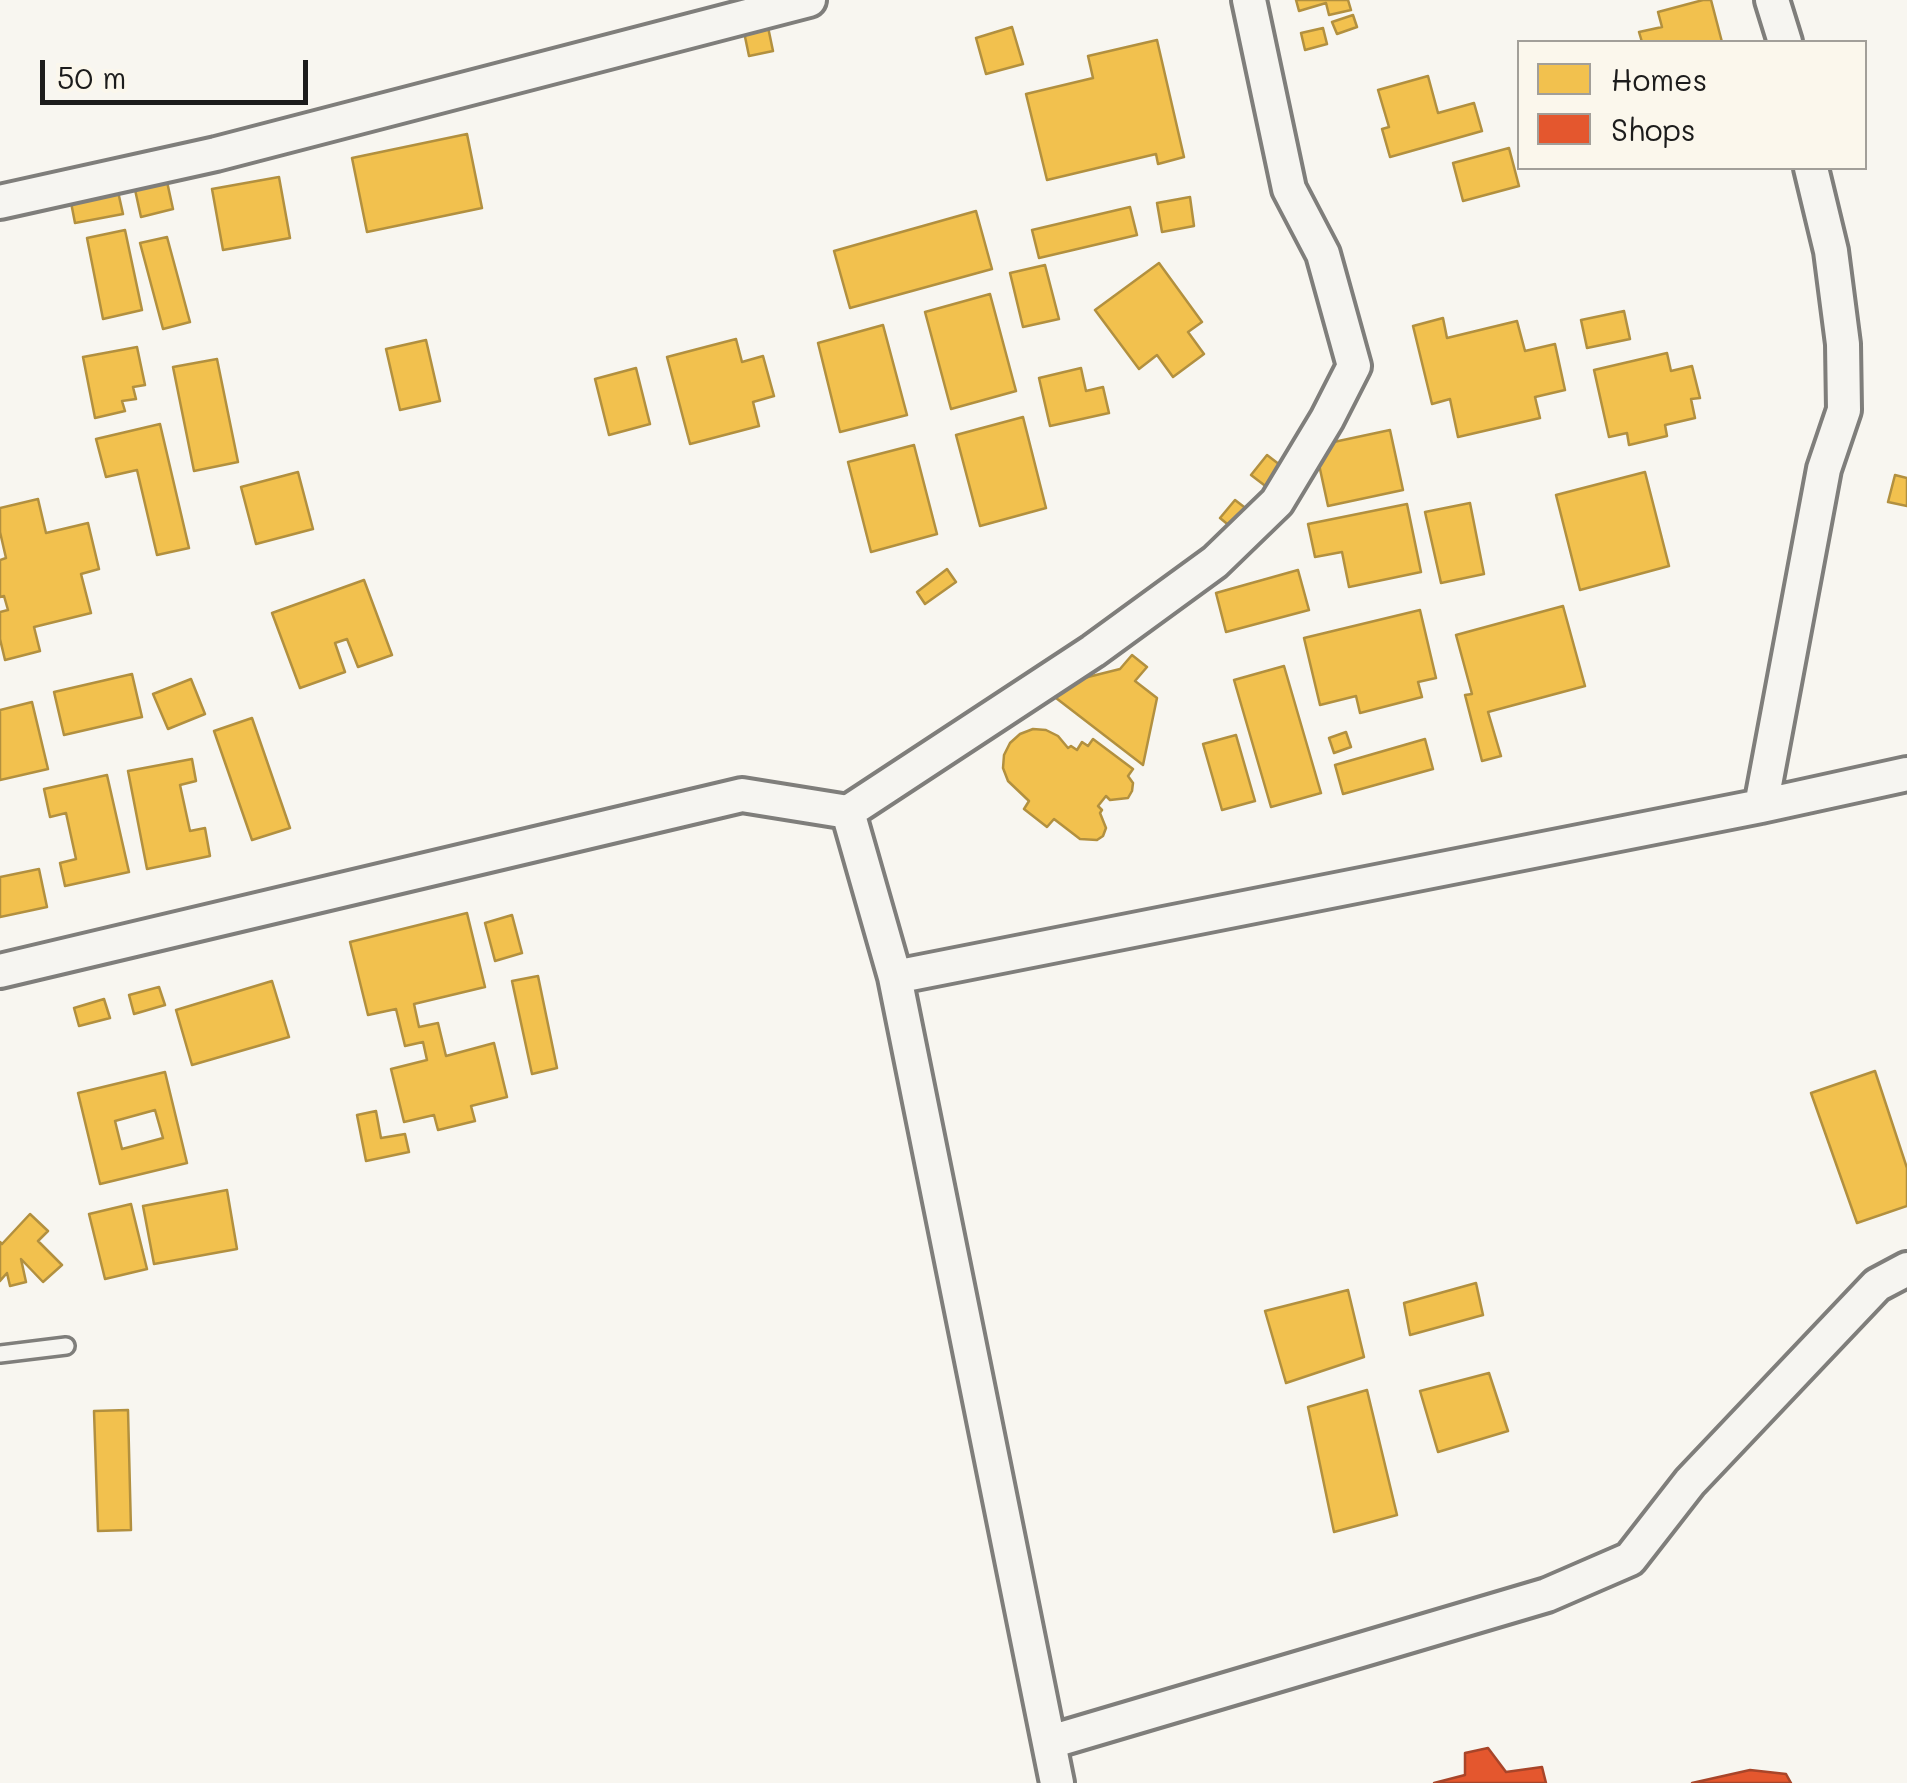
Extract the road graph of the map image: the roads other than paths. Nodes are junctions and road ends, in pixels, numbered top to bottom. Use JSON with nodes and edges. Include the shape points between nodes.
{"nodes":[{"id":1,"x":809,"y":0,"type":"edge"},
{"id":2,"x":1249,"y":0,"type":"edge"},
{"id":3,"x":1772,"y":0,"type":"edge"},
{"id":4,"x":1783,"y":40,"type":"edge"},
{"id":5,"x":1812,"y":170,"type":"edge"},
{"id":6,"x":0,"y":202,"type":"edge"},
{"id":7,"x":1907,"y":774,"type":"edge"},
{"id":8,"x":1761,"y":806,"type":"junction"},
{"id":9,"x":848,"y":812,"type":"junction"},
{"id":10,"x":0,"y":971,"type":"edge"},
{"id":11,"x":895,"y":978,"type":"junction"},
{"id":12,"x":1907,"y":1269,"type":"edge"},
{"id":13,"x":66,"y":1346,"type":"dead end"},
{"id":14,"x":0,"y":1354,"type":"edge"},
{"id":15,"x":1050,"y":1742,"type":"junction"},
{"id":16,"x":1057,"y":1783,"type":"edge"}],
"edges":[{"from":1,"to":6,"type":"street","via":[[216,154]]},
{"from":2,"to":9,"type":"street","via":[[1289,189],[1323,254],[1354,366],[1277,502],[1215,562]]},
{"from":3,"to":4,"type":"street"},
{"from":5,"to":8,"type":"street","via":[[1832,251],[1844,410],[1824,468]]},
{"from":7,"to":8,"type":"street"},
{"from":8,"to":11,"type":"street"},
{"from":9,"to":10,"type":"street","via":[[742,795]]},
{"from":9,"to":11,"type":"street"},
{"from":11,"to":15,"type":"street"},
{"from":12,"to":15,"type":"street","via":[[1878,1284],[1690,1482],[1630,1560],[1546,1595]]},
{"from":13,"to":14,"type":"lane"},
{"from":15,"to":16,"type":"street"}]}
